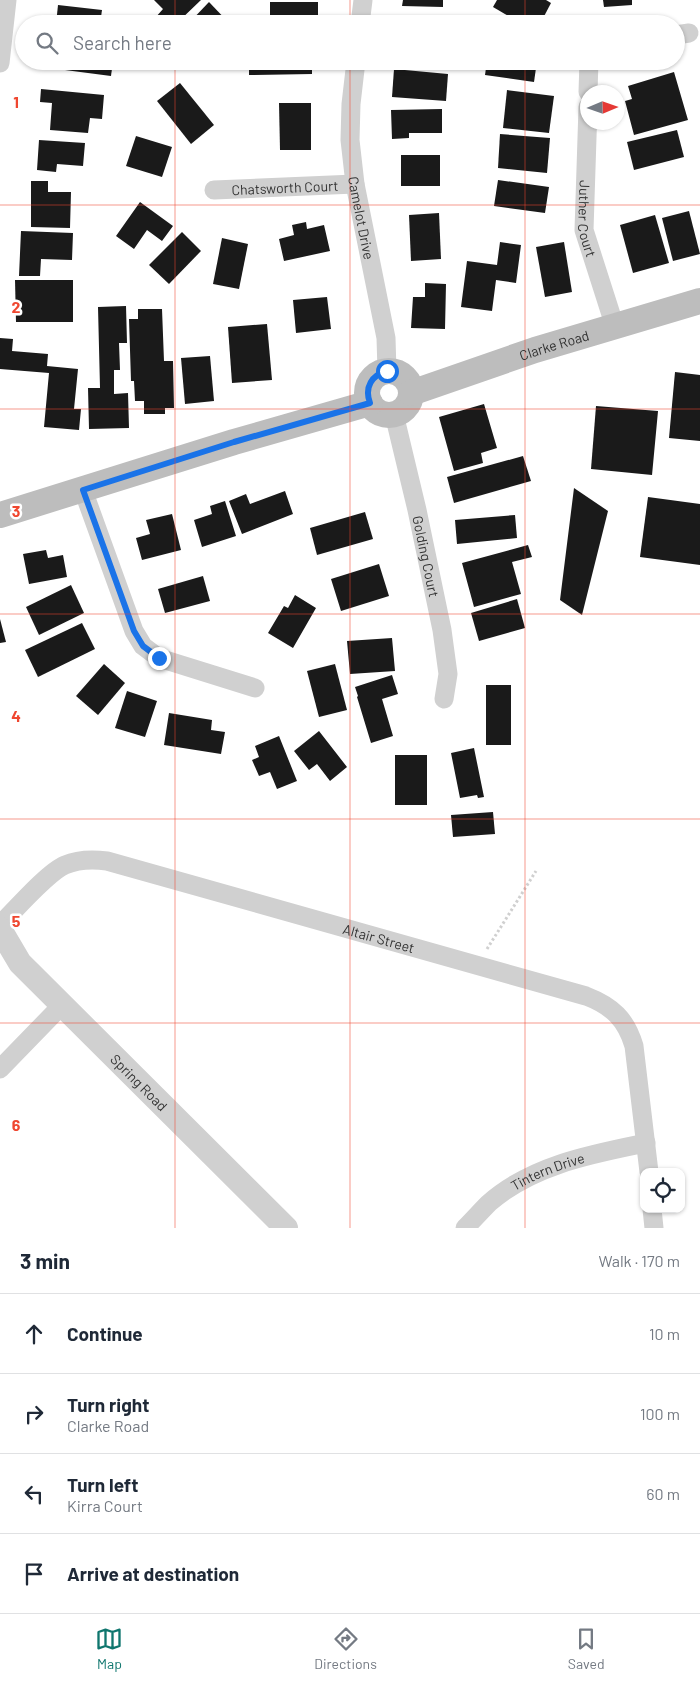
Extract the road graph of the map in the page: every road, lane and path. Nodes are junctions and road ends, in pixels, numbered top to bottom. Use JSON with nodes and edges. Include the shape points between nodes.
{"nodes":[{"id":1,"x":7,"y":0,"type":"edge"},
{"id":2,"x":363,"y":0,"type":"edge"},
{"id":3,"x":361,"y":15,"type":"edge"},
{"id":4,"x":0,"y":63,"type":"edge"},
{"id":5,"x":355,"y":70,"type":"edge"},
{"id":6,"x":589,"y":70,"type":"edge"},
{"id":7,"x":588,"y":85,"type":"edge"},
{"id":8,"x":587,"y":130,"type":"edge"},
{"id":9,"x":355,"y":184,"type":"junction"},
{"id":10,"x":214,"y":190,"type":"dead end"},
{"id":11,"x":700,"y":301,"type":"edge"},
{"id":12,"x":615,"y":327,"type":"junction"},
{"id":13,"x":387,"y":371,"type":"junction"},
{"id":14,"x":411,"y":393,"type":"junction"},
{"id":15,"x":370,"y":403,"type":"junction"},
{"id":16,"x":394,"y":414,"type":"junction"},
{"id":17,"x":83,"y":490,"type":"junction"},
{"id":18,"x":0,"y":515,"type":"edge"},
{"id":19,"x":255,"y":688,"type":"dead end"},
{"id":20,"x":444,"y":699,"type":"dead end"},
{"id":21,"x":536,"y":871,"type":"dead end"},
{"id":22,"x":0,"y":925,"type":"edge"},
{"id":23,"x":0,"y":929,"type":"edge"},
{"id":24,"x":477,"y":966,"type":"junction"},
{"id":25,"x":62,"y":1005,"type":"junction"},
{"id":26,"x":0,"y":1069,"type":"edge"},
{"id":27,"x":646,"y":1143,"type":"junction"},
{"id":28,"x":649,"y":1168,"type":"edge"},
{"id":29,"x":652,"y":1213,"type":"edge"},
{"id":30,"x":286,"y":1228,"type":"edge"},
{"id":31,"x":465,"y":1228,"type":"edge"},
{"id":32,"x":654,"y":1228,"type":"edge"}],
"edges":[{"from":1,"to":4,"type":"street"},
{"from":2,"to":3,"type":"street"},
{"from":5,"to":9,"type":"street","name":"Camelot Drive","via":[[350,140]]},
{"from":6,"to":7,"type":"street"},
{"from":8,"to":12,"type":"street","name":"Juther Court","via":[[584,230]]},
{"from":9,"to":10,"type":"street","name":"Chatsworth Court"},
{"from":9,"to":13,"type":"street","name":"Camelot Drive","via":[[386,338]]},
{"from":11,"to":12,"type":"main road","name":"Clarke Road"},
{"from":12,"to":14,"type":"main road","name":"Clarke Road","via":[[535,350]]},
{"from":13,"to":14,"type":"main road","via":[[401,374]]},
{"from":13,"to":15,"type":"main road","via":[[370,382],[367,396]]},
{"from":14,"to":16,"type":"main road","via":[[406,407]]},
{"from":15,"to":16,"type":"main road","via":[[380,413]]},
{"from":15,"to":17,"type":"main road"},
{"from":16,"to":20,"type":"street","name":"Golding Court","via":[[442,630],[448,674]]},
{"from":17,"to":18,"type":"main road"},
{"from":17,"to":19,"type":"street","via":[[134,631],[143,646],[165,660]]},
{"from":21,"to":24,"type":"path"},
{"from":22,"to":24,"type":"street","name":"Altair Street","via":[[56,870],[74,862],[95,860]]},
{"from":23,"to":25,"type":"street","name":"Spring Road","via":[[20,963]]},
{"from":24,"to":27,"type":"street","name":"Altair Street","via":[[586,996],[617,1014],[630,1032],[634,1046]]},
{"from":25,"to":26,"type":"street"},
{"from":25,"to":30,"type":"street","name":"Spring Road"},
{"from":27,"to":28,"type":"street","name":"Altair Street"},
{"from":27,"to":31,"type":"street","name":"Tintern Drive","via":[[588,1155],[533,1175],[490,1202]]},
{"from":29,"to":32,"type":"street"}]}
